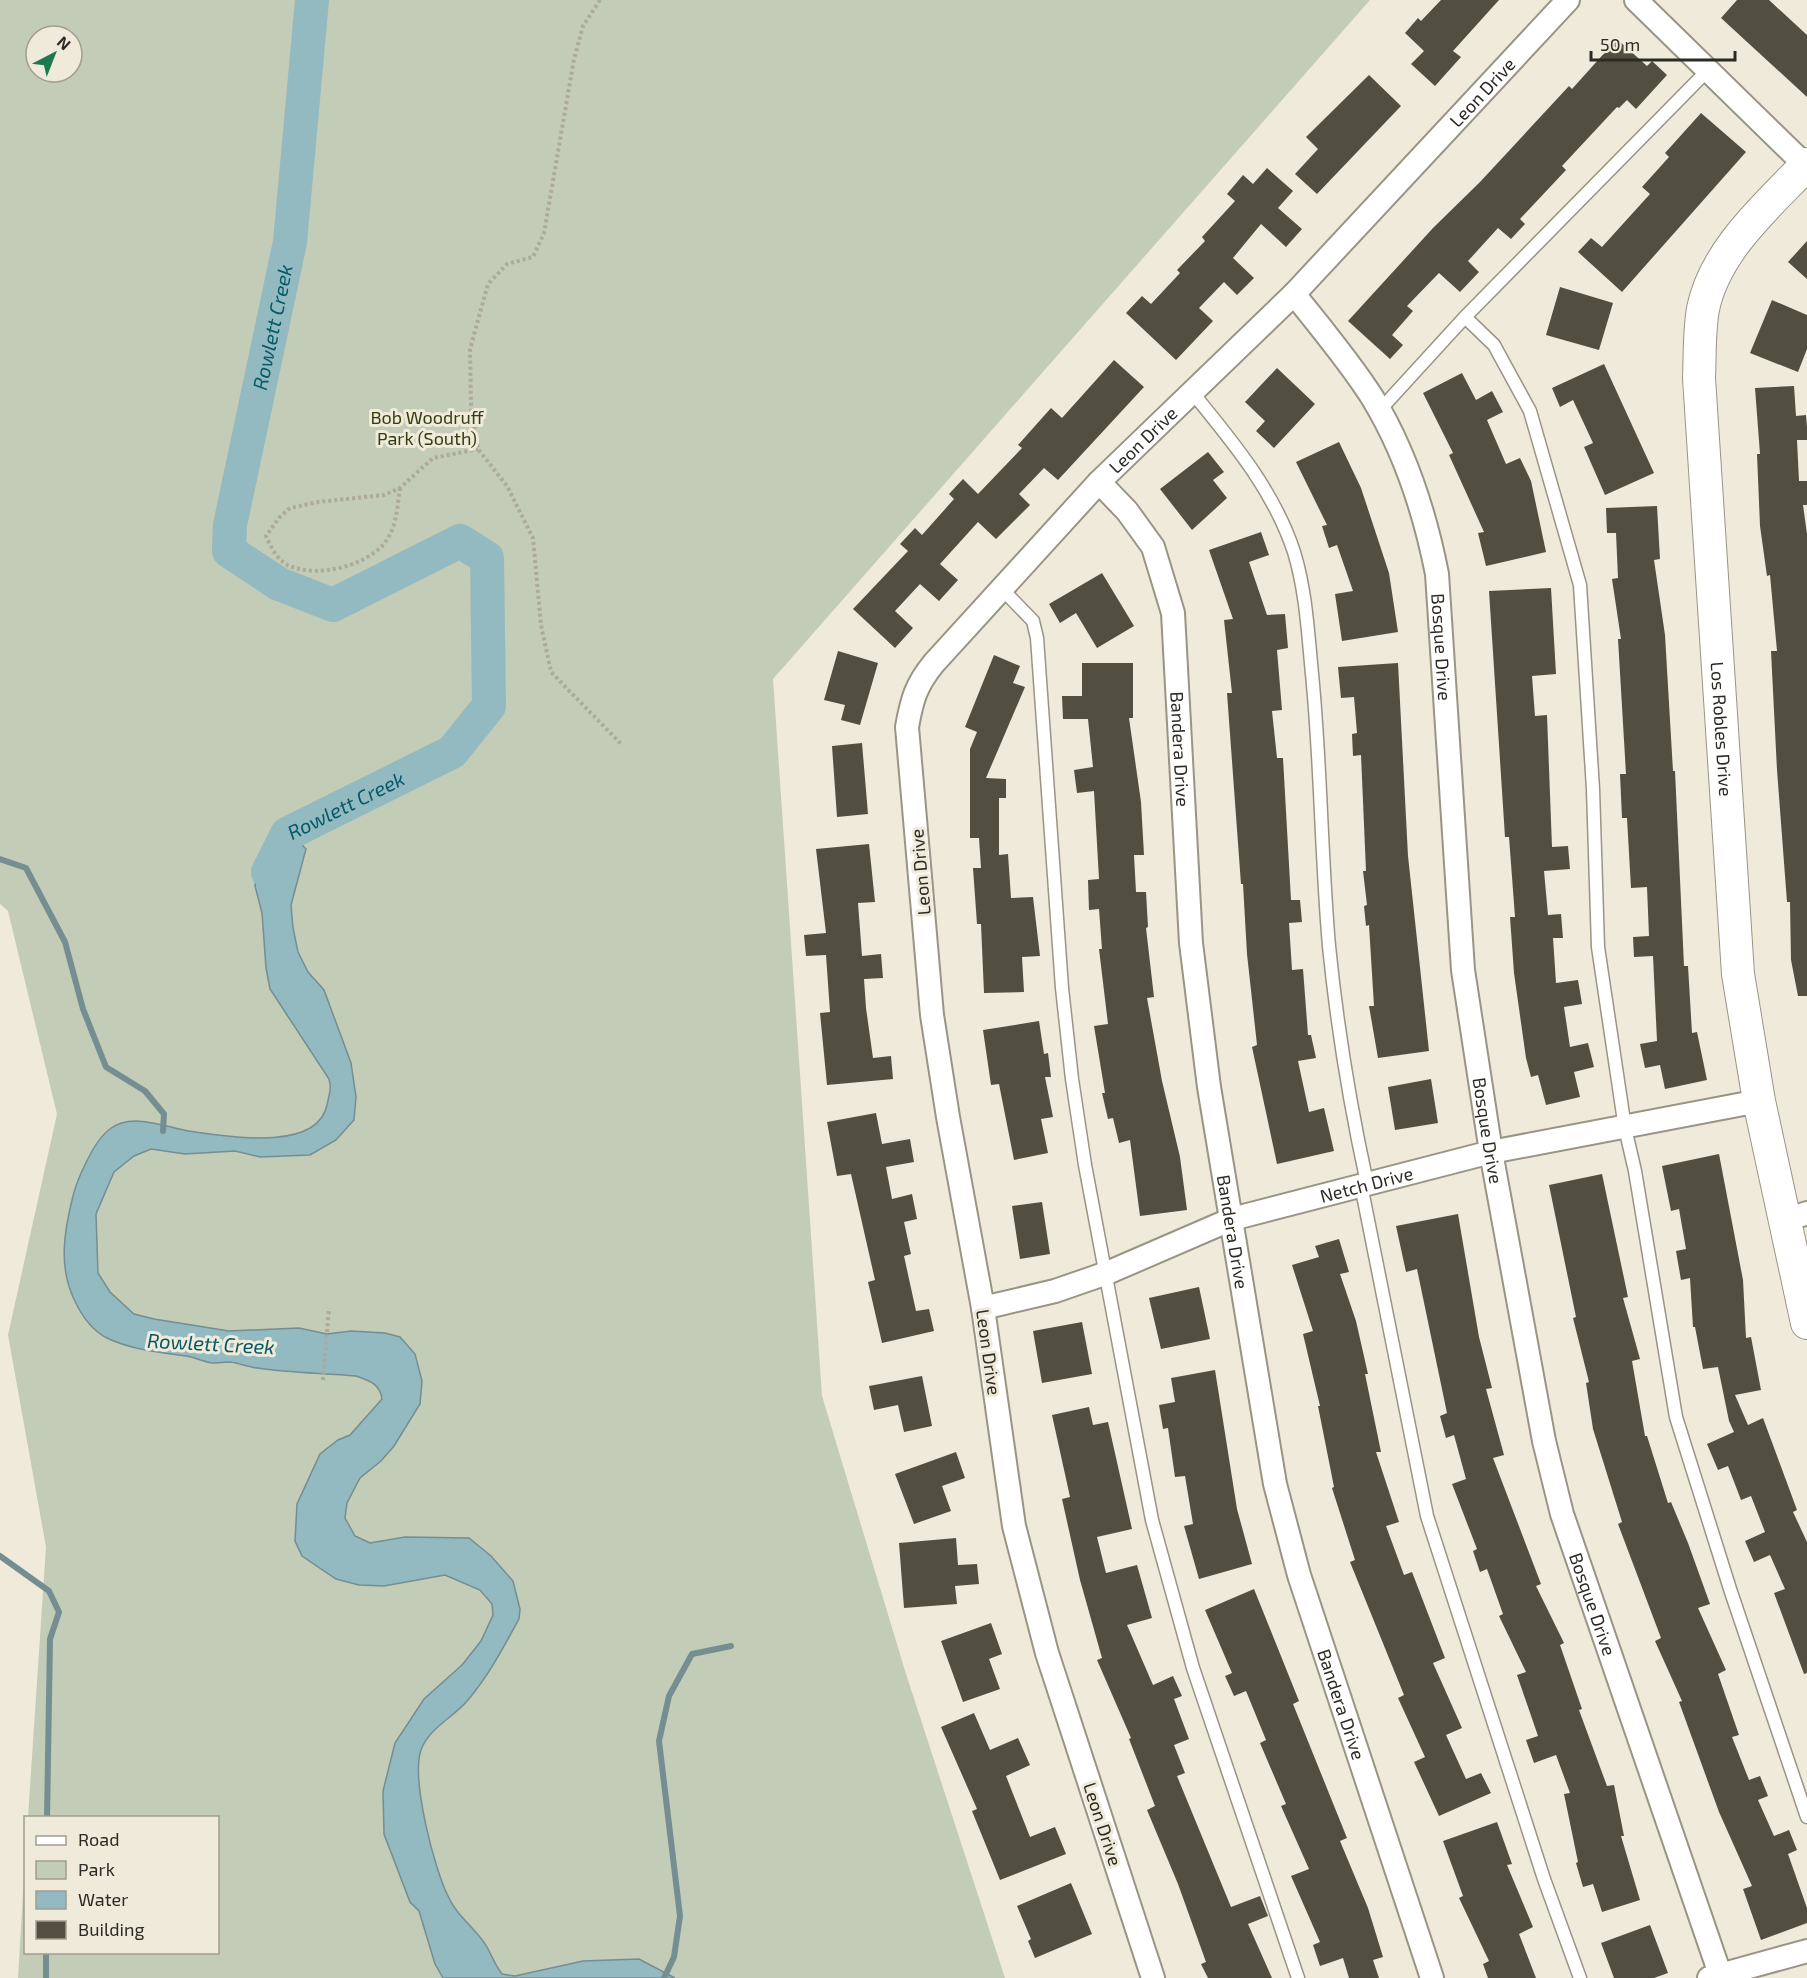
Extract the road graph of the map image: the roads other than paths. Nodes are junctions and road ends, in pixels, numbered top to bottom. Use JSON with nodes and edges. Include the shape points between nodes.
{"nodes":[{"id":1,"x":1568,"y":0,"type":"edge"},
{"id":2,"x":1636,"y":0,"type":"edge"},
{"id":3,"x":1708,"y":70,"type":"junction"},
{"id":4,"x":1806,"y":166,"type":"edge"},
{"id":5,"x":1294,"y":294,"type":"junction"},
{"id":6,"x":1465,"y":317,"type":"junction"},
{"id":7,"x":1192,"y":392,"type":"junction"},
{"id":8,"x":1379,"y":411,"type":"junction"},
{"id":9,"x":1099,"y":482,"type":"junction"},
{"id":10,"x":1002,"y":588,"type":"junction"},
{"id":11,"x":1759,"y":1101,"type":"junction"},
{"id":12,"x":1625,"y":1128,"type":"junction"},
{"id":13,"x":1491,"y":1152,"type":"junction"},
{"id":14,"x":1364,"y":1184,"type":"junction"},
{"id":15,"x":1796,"y":1217,"type":"edge"},
{"id":16,"x":1232,"y":1219,"type":"junction"},
{"id":17,"x":1107,"y":1273,"type":"junction"},
{"id":18,"x":983,"y":1308,"type":"junction"},
{"id":19,"x":1807,"y":1323,"type":"edge"},
{"id":20,"x":1807,"y":1817,"type":"edge"},
{"id":21,"x":1807,"y":1952,"type":"edge"},
{"id":22,"x":1715,"y":1976,"type":"edge"},
{"id":23,"x":1153,"y":1978,"type":"edge"},
{"id":24,"x":1298,"y":1978,"type":"edge"},
{"id":25,"x":1432,"y":1978,"type":"edge"},
{"id":26,"x":1580,"y":1978,"type":"edge"}],
"edges":[{"from":1,"to":5,"type":"street","name":"Leon Drive"},
{"from":2,"to":3,"type":"street"},
{"from":3,"to":4,"type":"street"},
{"from":3,"to":6,"type":"lane"},
{"from":4,"to":11,"type":"street","name":"Los Robles Drive","via":[[1731,246],[1713,276],[1703,309],[1699,378],[1737,962]]},
{"from":5,"to":7,"type":"street","name":"Leon Drive"},
{"from":5,"to":8,"type":"street","name":"Bosque Drive","via":[[1337,348]]},
{"from":6,"to":8,"type":"lane"},
{"from":6,"to":12,"type":"lane","via":[[1494,345],[1530,411],[1580,585],[1598,947]]},
{"from":7,"to":9,"type":"street","name":"Leon Drive"},
{"from":7,"to":14,"type":"lane","via":[[1269,494],[1294,553],[1306,612],[1318,738],[1329,946]]},
{"from":8,"to":13,"type":"street","name":"Bosque Drive","via":[[1408,469],[1428,529],[1437,574],[1463,970]]},
{"from":9,"to":10,"type":"street","name":"Leon Drive"},
{"from":9,"to":16,"type":"street","name":"Bandera Drive","via":[[1127,511],[1153,547],[1173,613],[1191,943],[1209,1087]]},
{"from":10,"to":17,"type":"lane","via":[[1033,621],[1038,638],[1062,988],[1085,1165]]},
{"from":10,"to":18,"type":"street","name":"Leon Drive","via":[[916,685],[907,727],[932,1015]]},
{"from":11,"to":12,"type":"street","name":"Netch Drive"},
{"from":11,"to":15,"type":"street","name":"Los Robles Drive"},
{"from":12,"to":13,"type":"street","name":"Netch Drive"},
{"from":12,"to":20,"type":"lane","via":[[1676,1417]]},
{"from":13,"to":14,"type":"street","name":"Netch Drive"},
{"from":13,"to":22,"type":"street","name":"Bosque Drive","via":[[1544,1441],[1562,1514]]},
{"from":14,"to":16,"type":"street","name":"Netch Drive"},
{"from":14,"to":26,"type":"lane","via":[[1427,1516],[1544,1879]]},
{"from":15,"to":19,"type":"street","name":"Los Robles Drive"},
{"from":16,"to":17,"type":"street","name":"Netch Drive"},
{"from":16,"to":25,"type":"street","name":"Bandera Drive","via":[[1275,1484],[1299,1575]]},
{"from":17,"to":18,"type":"street","name":"Netch Drive","via":[[1055,1291]]},
{"from":17,"to":24,"type":"lane","via":[[1152,1520],[1193,1668]]},
{"from":18,"to":23,"type":"street","name":"Leon Drive","via":[[1014,1526],[1047,1653]]},
{"from":21,"to":22,"type":"street"}]}
